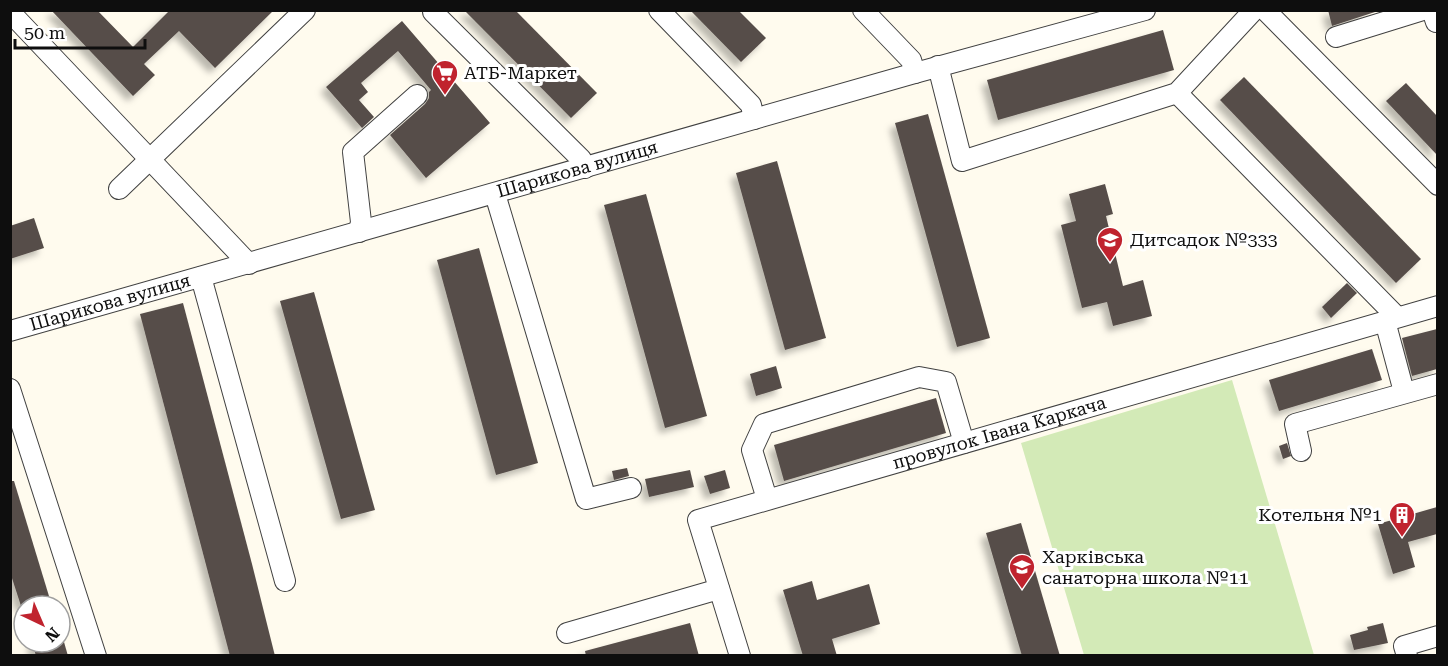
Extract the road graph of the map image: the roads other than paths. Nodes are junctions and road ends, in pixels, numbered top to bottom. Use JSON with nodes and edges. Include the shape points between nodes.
{"nodes":[{"id":1,"x":305,"y":10,"type":"edge"},
{"id":2,"x":659,"y":10,"type":"edge"},
{"id":3,"x":863,"y":10,"type":"edge"},
{"id":4,"x":1145,"y":10,"type":"edge"},
{"id":5,"x":1254,"y":10,"type":"edge"},
{"id":6,"x":1265,"y":10,"type":"edge"},
{"id":7,"x":1423,"y":10,"type":"edge"},
{"id":8,"x":1432,"y":10,"type":"edge"},
{"id":9,"x":10,"y":12,"type":"edge"},
{"id":10,"x":434,"y":12,"type":"edge"},
{"id":11,"x":1107,"y":15,"type":"edge"},
{"id":12,"x":1437,"y":21,"type":"edge"},
{"id":13,"x":1336,"y":37,"type":"dead end"},
{"id":14,"x":938,"y":66,"type":"junction"},
{"id":15,"x":915,"y":73,"type":"junction"},
{"id":16,"x":1177,"y":93,"type":"junction"},
{"id":17,"x":417,"y":95,"type":"dead end"},
{"id":18,"x":754,"y":119,"type":"junction"},
{"id":19,"x":150,"y":158,"type":"junction"},
{"id":20,"x":585,"y":168,"type":"junction"},
{"id":21,"x":1437,"y":185,"type":"edge"},
{"id":22,"x":118,"y":189,"type":"dead end"},
{"id":23,"x":495,"y":194,"type":"junction"},
{"id":24,"x":359,"y":232,"type":"junction"},
{"id":25,"x":249,"y":264,"type":"junction"},
{"id":26,"x":201,"y":277,"type":"junction"},
{"id":27,"x":1437,"y":306,"type":"edge"},
{"id":28,"x":1391,"y":319,"type":"junction"},
{"id":29,"x":10,"y":331,"type":"edge"},
{"id":30,"x":1437,"y":384,"type":"edge"},
{"id":31,"x":10,"y":389,"type":"edge"},
{"id":32,"x":1404,"y":392,"type":"junction"},
{"id":33,"x":964,"y":443,"type":"junction"},
{"id":34,"x":1301,"y":451,"type":"dead end"},
{"id":35,"x":631,"y":488,"type":"dead end"},
{"id":36,"x":767,"y":499,"type":"junction"},
{"id":37,"x":285,"y":581,"type":"dead end"},
{"id":38,"x":719,"y":589,"type":"junction"},
{"id":39,"x":567,"y":633,"type":"dead end"},
{"id":40,"x":1437,"y":636,"type":"edge"},
{"id":41,"x":96,"y":656,"type":"edge"},
{"id":42,"x":740,"y":656,"type":"edge"},
{"id":43,"x":1407,"y":656,"type":"edge"}],
"edges":[{"from":1,"to":19,"type":"street"},
{"from":2,"to":18,"type":"street","via":[[751,105]]},
{"from":3,"to":15,"type":"street","via":[[911,60]]},
{"from":4,"to":11,"type":"street","name":"Шарикова вулиця"},
{"from":5,"to":16,"type":"street"},
{"from":6,"to":21,"type":"street"},
{"from":7,"to":13,"type":"street"},
{"from":8,"to":12,"type":"street"},
{"from":9,"to":19,"type":"street"},
{"from":10,"to":20,"type":"street","via":[[581,159]]},
{"from":11,"to":14,"type":"street","name":"Шарикова вулиця"},
{"from":14,"to":15,"type":"street","name":"Шарикова вулиця"},
{"from":14,"to":16,"type":"street","via":[[962,161]]},
{"from":15,"to":18,"type":"street","name":"Шарикова вулиця"},
{"from":16,"to":28,"type":"street"},
{"from":17,"to":24,"type":"street","via":[[353,152]]},
{"from":18,"to":20,"type":"street","name":"Шарикова вулиця"},
{"from":19,"to":22,"type":"street"},
{"from":19,"to":25,"type":"street"},
{"from":20,"to":23,"type":"street","name":"Шарикова вулиця"},
{"from":23,"to":24,"type":"street","name":"Шарикова вулиця"},
{"from":23,"to":35,"type":"street","via":[[586,499]]},
{"from":24,"to":25,"type":"street","name":"Шарикова вулиця"},
{"from":25,"to":26,"type":"street","name":"Шарикова вулиця"},
{"from":26,"to":29,"type":"street","name":"Шарикова вулиця"},
{"from":26,"to":37,"type":"street"},
{"from":27,"to":28,"type":"street","name":"провулок Івана Каркача"},
{"from":28,"to":32,"type":"street"},
{"from":28,"to":33,"type":"street","name":"провулок Івана Каркача"},
{"from":30,"to":32,"type":"street"},
{"from":31,"to":41,"type":"street"},
{"from":32,"to":34,"type":"street","via":[[1295,424]]},
{"from":33,"to":36,"type":"street","name":"провулок Івана Каркача"},
{"from":33,"to":36,"type":"street","via":[[946,382],[919,377],[764,424],[752,450]]},
{"from":36,"to":38,"type":"street","name":"провулок Івана Каркача","via":[[698,520]]},
{"from":38,"to":39,"type":"street"},
{"from":38,"to":42,"type":"street","name":"провулок Івана Каркача"},
{"from":40,"to":43,"type":"street","via":[[1404,646]]}]}
